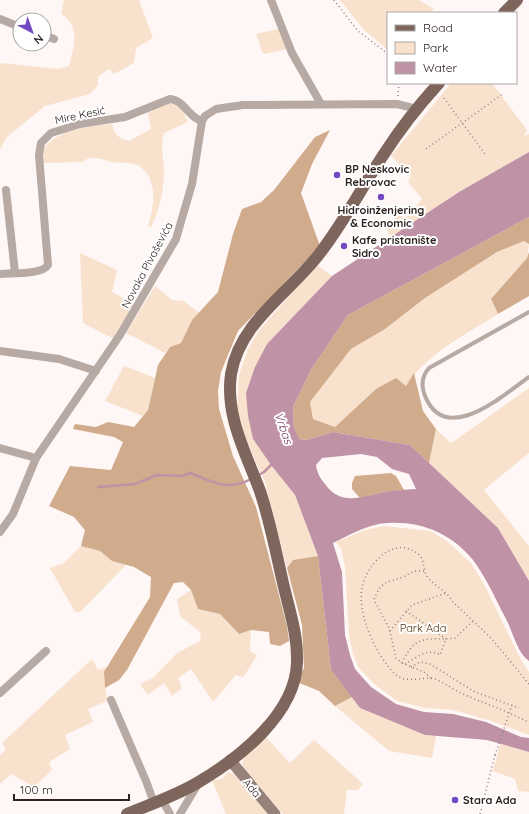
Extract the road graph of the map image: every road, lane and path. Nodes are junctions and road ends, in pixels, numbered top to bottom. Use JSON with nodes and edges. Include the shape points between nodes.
{"nodes":[{"id":1,"x":271,"y":0,"type":"edge"},
{"id":2,"x":334,"y":0,"type":"edge"},
{"id":3,"x":517,"y":0,"type":"edge"},
{"id":4,"x":505,"y":12,"type":"edge"},
{"id":5,"x":0,"y":19,"type":"edge"},
{"id":6,"x":12,"y":23,"type":"edge"},
{"id":7,"x":387,"y":53,"type":"edge"},
{"id":8,"x":399,"y":84,"type":"edge"},
{"id":9,"x":438,"y":84,"type":"edge"},
{"id":10,"x":504,"y":92,"type":"dead end"},
{"id":11,"x":444,"y":98,"type":"dead end"},
{"id":12,"x":321,"y":104,"type":"junction"},
{"id":13,"x":397,"y":104,"type":"junction"},
{"id":14,"x":417,"y":109,"type":"junction"},
{"id":15,"x":202,"y":122,"type":"junction"},
{"id":16,"x":462,"y":123,"type":"junction"},
{"id":17,"x":426,"y":149,"type":"dead end"},
{"id":18,"x":485,"y":154,"type":"dead end"},
{"id":19,"x":6,"y":190,"type":"dead end"},
{"id":20,"x":14,"y":273,"type":"junction"},
{"id":21,"x":0,"y":274,"type":"edge"},
{"id":22,"x":529,"y":312,"type":"edge"},
{"id":23,"x":0,"y":351,"type":"edge"},
{"id":24,"x":96,"y":371,"type":"junction"},
{"id":25,"x":529,"y":377,"type":"edge"},
{"id":26,"x":0,"y":448,"type":"edge"},
{"id":27,"x":36,"y":458,"type":"junction"},
{"id":28,"x":0,"y":532,"type":"edge"},
{"id":29,"x":424,"y":571,"type":"junction"},
{"id":30,"x":446,"y":593,"type":"junction"},
{"id":31,"x":406,"y":611,"type":"junction"},
{"id":32,"x":473,"y":621,"type":"junction"},
{"id":33,"x":389,"y":632,"type":"junction"},
{"id":34,"x":446,"y":639,"type":"junction"},
{"id":35,"x":46,"y":651,"type":"dead end"},
{"id":36,"x":402,"y":663,"type":"junction"},
{"id":37,"x":405,"y":665,"type":"junction"},
{"id":38,"x":411,"y":667,"type":"junction"},
{"id":39,"x":432,"y":679,"type":"junction"},
{"id":40,"x":529,"y":684,"type":"edge"},
{"id":41,"x":0,"y":694,"type":"edge"},
{"id":42,"x":111,"y":700,"type":"dead end"},
{"id":43,"x":512,"y":705,"type":"junction"},
{"id":44,"x":519,"y":708,"type":"dead end"},
{"id":45,"x":529,"y":722,"type":"edge"},
{"id":46,"x":230,"y":760,"type":"junction"},
{"id":47,"x":198,"y":782,"type":"junction"},
{"id":48,"x":158,"y":802,"type":"junction"},
{"id":49,"x":127,"y":814,"type":"edge"},
{"id":50,"x":170,"y":814,"type":"edge"},
{"id":51,"x":180,"y":814,"type":"edge"},
{"id":52,"x":275,"y":814,"type":"edge"},
{"id":53,"x":480,"y":814,"type":"edge"}],
"edges":[{"from":1,"to":12,"type":"street","via":[[298,64]]},
{"from":2,"to":7,"type":"path","via":[[358,30]]},
{"from":3,"to":4,"type":"main road"},
{"from":5,"to":6,"type":"street"},
{"from":8,"to":13,"type":"path"},
{"from":9,"to":14,"type":"main road"},
{"from":10,"to":16,"type":"path"},
{"from":11,"to":16,"type":"path"},
{"from":12,"to":13,"type":"street"},
{"from":12,"to":15,"type":"street","via":[[243,105],[220,108],[208,112]]},
{"from":13,"to":14,"type":"street"},
{"from":14,"to":46,"type":"main road","via":[[387,149],[321,252],[257,320],[238,349],[231,377],[232,409],[238,439],[258,485],[271,533],[294,631],[297,663],[290,690],[280,712],[260,735]]},
{"from":15,"to":20,"type":"street","name":"Mire Kesić","via":[[193,117],[177,100],[170,99],[125,117],[80,124],[51,133],[44,138],[41,143],[39,165],[49,262],[46,268],[40,270]]},
{"from":15,"to":24,"type":"street","name":"Novaka Pivaševića","via":[[192,184],[176,239]]},
{"from":16,"to":17,"type":"path"},
{"from":16,"to":18,"type":"path"},
{"from":19,"to":20,"type":"street"},
{"from":20,"to":21,"type":"street","name":"Mire Kesić"},
{"from":22,"to":25,"type":"lane","via":[[429,368],[421,387],[435,412],[445,418],[462,418],[477,413]]},
{"from":23,"to":24,"type":"street","via":[[59,359]]},
{"from":24,"to":27,"type":"street","name":"Novaka Pivaševića"},
{"from":26,"to":27,"type":"street"},
{"from":27,"to":28,"type":"street","name":"Novaka Pivaševića","via":[[13,514]]},
{"from":29,"to":30,"type":"path","via":[[429,579]]},
{"from":29,"to":33,"type":"path","via":[[411,571],[404,576],[390,579],[377,594],[374,600]]},
{"from":29,"to":39,"type":"path","via":[[419,554],[406,548],[385,552],[372,565],[362,588],[361,608],[366,627],[395,674],[409,680]]},
{"from":30,"to":31,"type":"path","via":[[412,605]]},
{"from":30,"to":32,"type":"path"},
{"from":31,"to":33,"type":"path"},
{"from":31,"to":34,"type":"path"},
{"from":32,"to":34,"type":"path","via":[[455,638]]},
{"from":32,"to":40,"type":"path","via":[[492,639]]},
{"from":33,"to":36,"type":"path","via":[[393,652]]},
{"from":34,"to":36,"type":"path","via":[[422,639],[414,642]]},
{"from":34,"to":37,"type":"path","via":[[440,655],[425,653]]},
{"from":35,"to":41,"type":"street"},
{"from":36,"to":37,"type":"path"},
{"from":37,"to":38,"type":"path"},
{"from":38,"to":39,"type":"path","via":[[424,672]]},
{"from":38,"to":43,"type":"path","via":[[420,662],[430,664],[475,692]]},
{"from":39,"to":45,"type":"path"},
{"from":42,"to":48,"type":"street","via":[[146,781]]},
{"from":43,"to":44,"type":"path"},
{"from":43,"to":53,"type":"path","bridge":true,"via":[[495,755]]},
{"from":46,"to":47,"type":"main road"},
{"from":46,"to":52,"type":"street","name":"Ada"},
{"from":47,"to":48,"type":"main road"},
{"from":47,"to":51,"type":"street"},
{"from":48,"to":49,"type":"main road"},
{"from":48,"to":50,"type":"street"}]}
